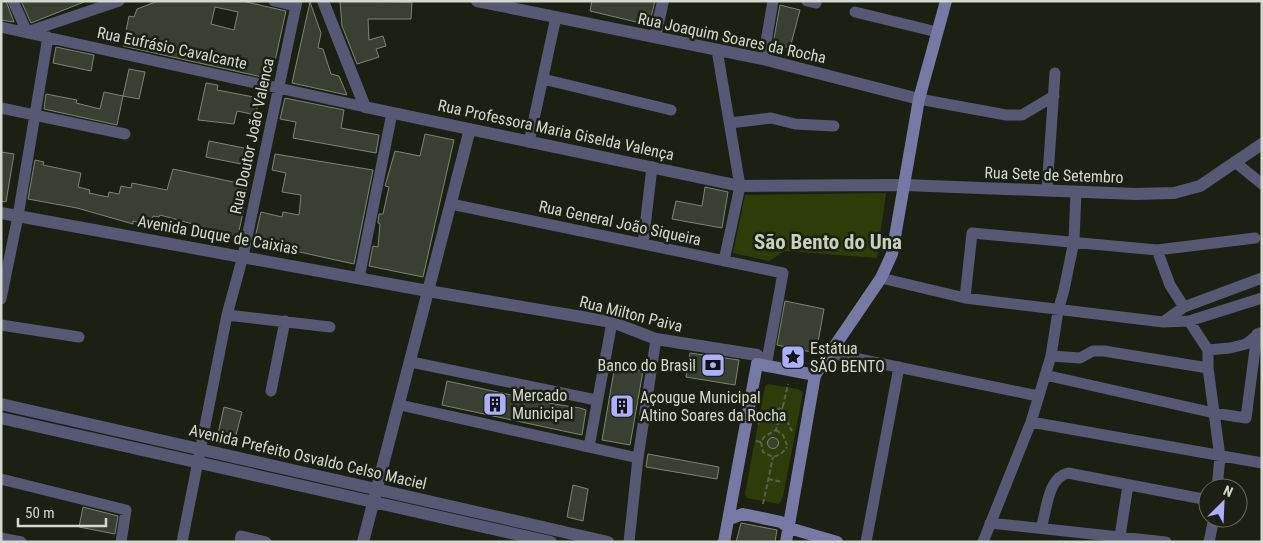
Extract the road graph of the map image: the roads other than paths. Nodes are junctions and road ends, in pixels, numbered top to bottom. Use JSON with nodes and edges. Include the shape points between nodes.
{"nodes":[{"id":1,"x":13,"y":1,"type":"edge"},
{"id":2,"x":119,"y":1,"type":"edge"},
{"id":3,"x":274,"y":1,"type":"edge"},
{"id":4,"x":323,"y":1,"type":"edge"},
{"id":5,"x":478,"y":1,"type":"edge"},
{"id":6,"x":663,"y":1,"type":"edge"},
{"id":7,"x":773,"y":1,"type":"edge"},
{"id":8,"x":946,"y":1,"type":"edge"},
{"id":9,"x":297,"y":4,"type":"edge"},
{"id":10,"x":855,"y":12,"type":"dead end"},
{"id":11,"x":556,"y":17,"type":"junction"},
{"id":12,"x":1,"y":27,"type":"edge"},
{"id":13,"x":27,"y":32,"type":"junction"},
{"id":14,"x":937,"y":32,"type":"junction"},
{"id":15,"x":48,"y":37,"type":"junction"},
{"id":16,"x":655,"y":37,"type":"junction"},
{"id":17,"x":717,"y":50,"type":"junction"},
{"id":18,"x":763,"y":59,"type":"junction"},
{"id":19,"x":1055,"y":73,"type":"dead end"},
{"id":20,"x":543,"y":79,"type":"junction"},
{"id":21,"x":279,"y":88,"type":"junction"},
{"id":22,"x":1054,"y":96,"type":"junction"},
{"id":23,"x":919,"y":99,"type":"junction"},
{"id":24,"x":365,"y":107,"type":"junction"},
{"id":25,"x":1,"y":108,"type":"edge"},
{"id":26,"x":671,"y":110,"type":"dead end"},
{"id":27,"x":392,"y":113,"type":"junction"},
{"id":28,"x":35,"y":115,"type":"junction"},
{"id":29,"x":730,"y":122,"type":"junction"},
{"id":30,"x":834,"y":126,"type":"dead end"},
{"id":31,"x":470,"y":129,"type":"junction"},
{"id":32,"x":126,"y":134,"type":"dead end"},
{"id":33,"x":529,"y":142,"type":"junction"},
{"id":34,"x":1262,"y":144,"type":"edge"},
{"id":35,"x":1235,"y":162,"type":"junction"},
{"id":36,"x":652,"y":167,"type":"junction"},
{"id":37,"x":1262,"y":184,"type":"edge"},
{"id":38,"x":905,"y":185,"type":"junction"},
{"id":39,"x":740,"y":186,"type":"junction"},
{"id":40,"x":1047,"y":190,"type":"junction"},
{"id":41,"x":1076,"y":192,"type":"junction"},
{"id":42,"x":451,"y":204,"type":"junction"},
{"id":43,"x":1,"y":213,"type":"edge"},
{"id":44,"x":18,"y":216,"type":"junction"},
{"id":45,"x":1255,"y":238,"type":"dead end"},
{"id":46,"x":1074,"y":241,"type":"junction"},
{"id":47,"x":643,"y":244,"type":"junction"},
{"id":48,"x":1157,"y":250,"type":"junction"},
{"id":49,"x":242,"y":256,"type":"junction"},
{"id":50,"x":724,"y":261,"type":"junction"},
{"id":51,"x":360,"y":278,"type":"junction"},
{"id":52,"x":881,"y":278,"type":"junction"},
{"id":53,"x":1262,"y":278,"type":"edge"},
{"id":54,"x":428,"y":291,"type":"junction"},
{"id":55,"x":965,"y":298,"type":"junction"},
{"id":56,"x":1262,"y":298,"type":"edge"},
{"id":57,"x":1,"y":299,"type":"edge"},
{"id":58,"x":1184,"y":307,"type":"junction"},
{"id":59,"x":1058,"y":311,"type":"junction"},
{"id":60,"x":227,"y":315,"type":"junction"},
{"id":61,"x":285,"y":321,"type":"junction"},
{"id":62,"x":612,"y":322,"type":"junction"},
{"id":63,"x":1163,"y":322,"type":"junction"},
{"id":64,"x":1189,"y":322,"type":"junction"},
{"id":65,"x":1,"y":325,"type":"edge"},
{"id":66,"x":330,"y":327,"type":"dead end"},
{"id":67,"x":1260,"y":333,"type":"edge"},
{"id":68,"x":79,"y":337,"type":"dead end"},
{"id":69,"x":656,"y":339,"type":"junction"},
{"id":70,"x":1208,"y":350,"type":"junction"},
{"id":71,"x":830,"y":353,"type":"junction"},
{"id":72,"x":1051,"y":356,"type":"junction"},
{"id":73,"x":411,"y":362,"type":"junction"},
{"id":74,"x":762,"y":365,"type":"junction"},
{"id":75,"x":899,"y":368,"type":"junction"},
{"id":76,"x":1208,"y":368,"type":"junction"},
{"id":77,"x":1045,"y":375,"type":"junction"},
{"id":78,"x":815,"y":376,"type":"junction"},
{"id":79,"x":271,"y":391,"type":"dead end"},
{"id":80,"x":1038,"y":396,"type":"junction"},
{"id":81,"x":596,"y":400,"type":"junction"},
{"id":82,"x":1,"y":404,"type":"edge"},
{"id":83,"x":400,"y":405,"type":"junction"},
{"id":84,"x":1214,"y":413,"type":"junction"},
{"id":85,"x":1,"y":418,"type":"edge"},
{"id":86,"x":1031,"y":422,"type":"junction"},
{"id":87,"x":589,"y":447,"type":"junction"},
{"id":88,"x":202,"y":448,"type":"junction"},
{"id":89,"x":1220,"y":457,"type":"junction"},
{"id":90,"x":638,"y":458,"type":"junction"},
{"id":91,"x":199,"y":462,"type":"junction"},
{"id":92,"x":1262,"y":463,"type":"edge"},
{"id":93,"x":1,"y":478,"type":"edge"},
{"id":94,"x":1218,"y":478,"type":"edge"},
{"id":95,"x":1128,"y":485,"type":"junction"},
{"id":96,"x":376,"y":495,"type":"junction"},
{"id":97,"x":733,"y":497,"type":"junction"},
{"id":98,"x":1198,"y":498,"type":"edge"},
{"id":99,"x":792,"y":510,"type":"junction"},
{"id":100,"x":729,"y":519,"type":"junction"},
{"id":101,"x":990,"y":523,"type":"junction"},
{"id":102,"x":789,"y":528,"type":"junction"},
{"id":103,"x":1041,"y":528,"type":"junction"},
{"id":104,"x":1212,"y":528,"type":"edge"},
{"id":105,"x":1120,"y":536,"type":"junction"},
{"id":106,"x":1,"y":538,"type":"edge"},
{"id":107,"x":240,"y":539,"type":"edge"},
{"id":108,"x":21,"y":542,"type":"edge"},
{"id":109,"x":121,"y":542,"type":"edge"},
{"id":110,"x":182,"y":542,"type":"edge"},
{"id":111,"x":266,"y":542,"type":"edge"},
{"id":112,"x":363,"y":542,"type":"edge"},
{"id":113,"x":550,"y":542,"type":"edge"},
{"id":114,"x":608,"y":542,"type":"edge"},
{"id":115,"x":628,"y":542,"type":"edge"},
{"id":116,"x":724,"y":542,"type":"edge"},
{"id":117,"x":786,"y":542,"type":"edge"},
{"id":118,"x":837,"y":542,"type":"edge"},
{"id":119,"x":866,"y":542,"type":"edge"},
{"id":120,"x":983,"y":542,"type":"edge"},
{"id":121,"x":1166,"y":542,"type":"edge"},
{"id":122,"x":1209,"y":542,"type":"edge"}],
"edges":[{"from":1,"to":13,"type":"street"},
{"from":2,"to":13,"type":"street"},
{"from":3,"to":9,"type":"street"},
{"from":4,"to":24,"type":"street"},
{"from":5,"to":11,"type":"street","name":"Rua Joaquim Soares da Rocha"},
{"from":6,"to":16,"type":"street"},
{"from":7,"to":18,"type":"street"},
{"from":8,"to":14,"type":"main road"},
{"from":9,"to":21,"type":"street","name":"Rua Doutor João Valenca"},
{"from":10,"to":14,"type":"street"},
{"from":11,"to":16,"type":"street","name":"Rua Joaquim Soares da Rocha"},
{"from":11,"to":20,"type":"street"},
{"from":12,"to":13,"type":"street","name":"Rua Eufrásio Cavalcante"},
{"from":13,"to":15,"type":"street","name":"Rua Eufrásio Cavalcante"},
{"from":14,"to":23,"type":"main road"},
{"from":15,"to":21,"type":"street","name":"Rua Eufrásio Cavalcante"},
{"from":15,"to":28,"type":"street"},
{"from":16,"to":17,"type":"street","name":"Rua Joaquim Soares da Rocha"},
{"from":17,"to":18,"type":"street","name":"Rua Joaquim Soares da Rocha"},
{"from":17,"to":29,"type":"street"},
{"from":18,"to":23,"type":"street","name":"Rua Joaquim Soares da Rocha"},
{"from":19,"to":22,"type":"street"},
{"from":20,"to":26,"type":"street"},
{"from":20,"to":33,"type":"street"},
{"from":21,"to":24,"type":"street","name":"Rua Eufrásio Cavalcante"},
{"from":21,"to":49,"type":"street","name":"Rua Doutor João Valenca"},
{"from":22,"to":23,"type":"street","via":[[1022,115]]},
{"from":22,"to":40,"type":"street"},
{"from":23,"to":38,"type":"main road"},
{"from":24,"to":27,"type":"street","name":"Rua Professora Maria Giselda Valença"},
{"from":25,"to":28,"type":"street"},
{"from":27,"to":31,"type":"street","name":"Rua Professora Maria Giselda Valença"},
{"from":27,"to":51,"type":"street"},
{"from":28,"to":32,"type":"street"},
{"from":28,"to":44,"type":"street"},
{"from":29,"to":30,"type":"street","via":[[765,118],[811,126]]},
{"from":29,"to":39,"type":"street"},
{"from":31,"to":33,"type":"street","name":"Rua Professora Maria Giselda Valença"},
{"from":31,"to":42,"type":"street"},
{"from":33,"to":36,"type":"street","name":"Rua Professora Maria Giselda Valença"},
{"from":34,"to":35,"type":"street","name":"Rua Sete de Setembro"},
{"from":35,"to":37,"type":"street"},
{"from":35,"to":41,"type":"street","name":"Rua Sete de Setembro","via":[[1200,186],[1174,193]]},
{"from":36,"to":39,"type":"street","name":"Rua Professora Maria Giselda Valença"},
{"from":36,"to":47,"type":"street"},
{"from":38,"to":39,"type":"street","name":"Rua Professora Maria Giselda Valença"},
{"from":38,"to":40,"type":"street","name":"Rua Sete de Setembro"},
{"from":38,"to":52,"type":"main road","via":[[892,254]]},
{"from":39,"to":50,"type":"street"},
{"from":40,"to":41,"type":"street","name":"Rua Sete de Setembro"},
{"from":41,"to":46,"type":"street"},
{"from":42,"to":47,"type":"street","name":"Rua General João Siqueira"},
{"from":42,"to":54,"type":"street"},
{"from":43,"to":44,"type":"street","name":"Avenida Duque de Caixias"},
{"from":44,"to":49,"type":"street","name":"Avenida Duque de Caixias"},
{"from":44,"to":57,"type":"street"},
{"from":45,"to":48,"type":"street"},
{"from":46,"to":48,"type":"street"},
{"from":46,"to":55,"type":"street","via":[[972,233]]},
{"from":46,"to":59,"type":"street"},
{"from":47,"to":50,"type":"street","name":"Rua General João Siqueira"},
{"from":48,"to":58,"type":"street","via":[[1170,285]]},
{"from":49,"to":51,"type":"street","name":"Avenida Duque de Caixias"},
{"from":49,"to":60,"type":"street","name":"Rua Doutor João Valenca"},
{"from":50,"to":74,"type":"street","name":"Rua General João Siqueira","via":[[783,273]]},
{"from":51,"to":54,"type":"street","name":"Avenida Duque de Caixias"},
{"from":52,"to":55,"type":"street"},
{"from":52,"to":71,"type":"main road"},
{"from":53,"to":58,"type":"street"},
{"from":54,"to":62,"type":"street","name":"Rua Milton Paiva"},
{"from":54,"to":73,"type":"street"},
{"from":55,"to":59,"type":"street"},
{"from":56,"to":64,"type":"street"},
{"from":58,"to":63,"type":"street"},
{"from":59,"to":63,"type":"street"},
{"from":59,"to":72,"type":"street"},
{"from":60,"to":61,"type":"street"},
{"from":60,"to":88,"type":"street","name":"Rua Doutor João Valenca"},
{"from":61,"to":66,"type":"street"},
{"from":61,"to":79,"type":"street"},
{"from":62,"to":69,"type":"street","name":"Rua Milton Paiva"},
{"from":62,"to":81,"type":"street"},
{"from":63,"to":64,"type":"street"},
{"from":64,"to":70,"type":"street"},
{"from":65,"to":68,"type":"street"},
{"from":67,"to":70,"type":"street","via":[[1246,344]]},
{"from":67,"to":84,"type":"street","via":[[1246,418]]},
{"from":69,"to":74,"type":"street","name":"Rua Milton Paiva","via":[[757,355]]},
{"from":69,"to":90,"type":"street"},
{"from":70,"to":76,"type":"street"},
{"from":71,"to":75,"type":"street"},
{"from":71,"to":78,"type":"main road"},
{"from":72,"to":76,"type":"street","via":[[1080,358],[1093,351],[1104,351]]},
{"from":72,"to":77,"type":"street"},
{"from":73,"to":81,"type":"street"},
{"from":73,"to":83,"type":"street"},
{"from":74,"to":78,"type":"main road"},
{"from":74,"to":97,"type":"main road"},
{"from":75,"to":80,"type":"street"},
{"from":75,"to":119,"type":"street"},
{"from":76,"to":84,"type":"street"},
{"from":77,"to":80,"type":"street"},
{"from":77,"to":84,"type":"street"},
{"from":78,"to":99,"type":"main road"},
{"from":80,"to":86,"type":"street"},
{"from":81,"to":87,"type":"street"},
{"from":82,"to":88,"type":"street","name":"Avenida Prefeito Osvaldo Celso Maciel"},
{"from":83,"to":87,"type":"street"},
{"from":83,"to":96,"type":"street"},
{"from":84,"to":89,"type":"street"},
{"from":85,"to":91,"type":"street","name":"Avenida Prefeito Osvaldo Celso Maciel"},
{"from":86,"to":89,"type":"street"},
{"from":86,"to":101,"type":"street"},
{"from":87,"to":90,"type":"street"},
{"from":88,"to":91,"type":"street","name":"Rua Doutor João Valenca"},
{"from":88,"to":96,"type":"street","name":"Avenida Prefeito Osvaldo Celso Maciel"},
{"from":89,"to":92,"type":"street"},
{"from":89,"to":94,"type":"street"},
{"from":90,"to":115,"type":"street"},
{"from":91,"to":96,"type":"street","name":"Avenida Prefeito Osvaldo Celso Maciel"},
{"from":91,"to":110,"type":"street","name":"Rua Doutor João Valenca"},
{"from":93,"to":109,"type":"street","via":[[126,510]]},
{"from":95,"to":98,"type":"street"},
{"from":95,"to":103,"type":"street","via":[[1063,474],[1052,487]]},
{"from":95,"to":105,"type":"street"},
{"from":96,"to":112,"type":"street"},
{"from":96,"to":113,"type":"street","name":"Avenida Prefeito Osvaldo Celso Maciel"},
{"from":96,"to":114,"type":"street","name":"Avenida Prefeito Osvaldo Celso Maciel"},
{"from":97,"to":99,"type":"main road","via":[[735,503],[744,508],[782,514]]},
{"from":97,"to":100,"type":"main road"},
{"from":99,"to":102,"type":"main road"},
{"from":100,"to":102,"type":"main road","via":[[743,514],[781,522]]},
{"from":100,"to":116,"type":"main road"},
{"from":101,"to":103,"type":"street"},
{"from":101,"to":120,"type":"street"},
{"from":102,"to":117,"type":"main road"},
{"from":102,"to":118,"type":"main road"},
{"from":103,"to":105,"type":"street"},
{"from":104,"to":122,"type":"street"},
{"from":105,"to":121,"type":"street"},
{"from":106,"to":108,"type":"street"},
{"from":107,"to":111,"type":"street"}]}
